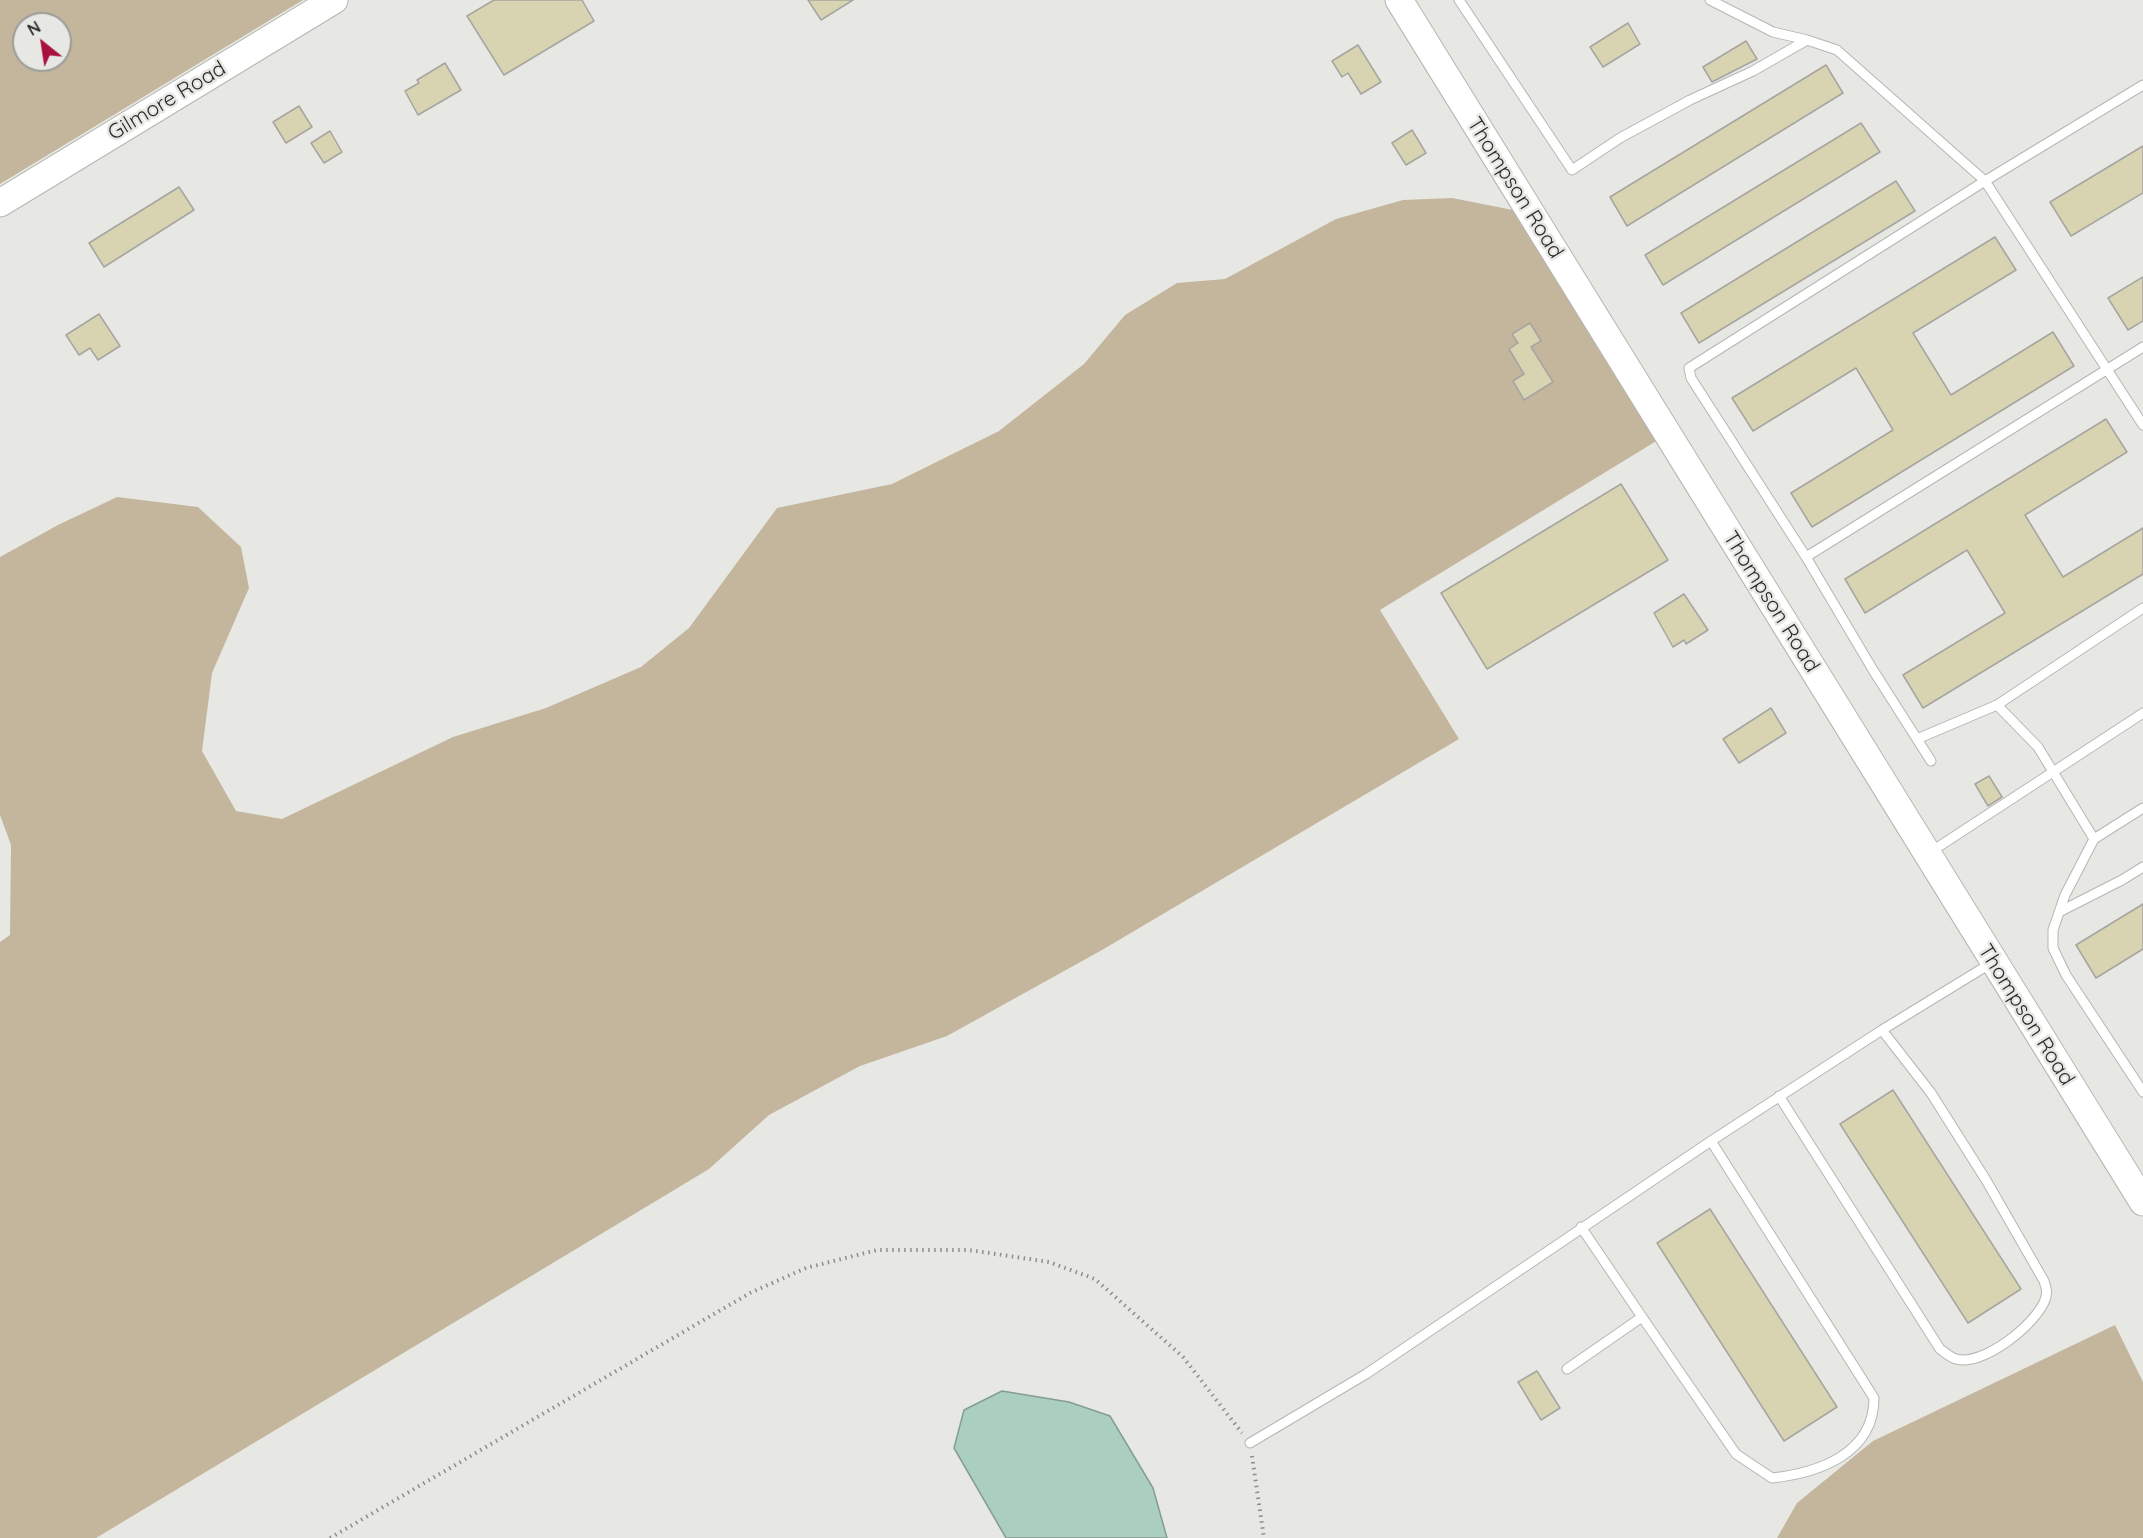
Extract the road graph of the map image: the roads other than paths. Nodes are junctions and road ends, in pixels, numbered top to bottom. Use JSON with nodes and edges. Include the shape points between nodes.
{"nodes":[{"id":1,"x":334,"y":0,"type":"edge"},
{"id":2,"x":1399,"y":0,"type":"edge"},
{"id":3,"x":1459,"y":0,"type":"edge"},
{"id":4,"x":1710,"y":0,"type":"edge"},
{"id":5,"x":1807,"y":40,"type":"junction"},
{"id":6,"x":2143,"y":85,"type":"edge"},
{"id":7,"x":1985,"y":181,"type":"junction"},
{"id":8,"x":0,"y":202,"type":"edge"},
{"id":9,"x":2143,"y":347,"type":"edge"},
{"id":10,"x":2108,"y":369,"type":"junction"},
{"id":11,"x":2143,"y":425,"type":"edge"},
{"id":12,"x":1806,"y":557,"type":"junction"},
{"id":13,"x":2143,"y":608,"type":"edge"},
{"id":14,"x":1997,"y":705,"type":"junction"},
{"id":15,"x":2143,"y":713,"type":"edge"},
{"id":16,"x":1917,"y":740,"type":"junction"},
{"id":17,"x":1931,"y":761,"type":"dead end"},
{"id":18,"x":2053,"y":770,"type":"junction"},
{"id":19,"x":2143,"y":808,"type":"edge"},
{"id":20,"x":2094,"y":839,"type":"junction"},
{"id":21,"x":1927,"y":855,"type":"junction"},
{"id":22,"x":2143,"y":867,"type":"edge"},
{"id":23,"x":2059,"y":912,"type":"junction"},
{"id":24,"x":1993,"y":962,"type":"junction"},
{"id":25,"x":1882,"y":1030,"type":"junction"},
{"id":26,"x":2143,"y":1092,"type":"edge"},
{"id":27,"x":1779,"y":1096,"type":"junction"},
{"id":28,"x":1711,"y":1141,"type":"junction"},
{"id":29,"x":2143,"y":1202,"type":"edge"},
{"id":30,"x":1581,"y":1227,"type":"junction"},
{"id":31,"x":1642,"y":1317,"type":"junction"},
{"id":32,"x":1567,"y":1369,"type":"dead end"},
{"id":33,"x":1250,"y":1443,"type":"road end"}],
"edges":[{"from":1,"to":8,"type":"main road","name":"Gilmore Road"},
{"from":2,"to":21,"type":"main road","name":"Thompson Road"},
{"from":3,"to":5,"type":"lane","via":[[1572,170],[1620,138]]},
{"from":4,"to":5,"type":"lane","via":[[1773,32]]},
{"from":5,"to":7,"type":"lane","via":[[1837,50]]},
{"from":6,"to":7,"type":"lane"},
{"from":7,"to":10,"type":"lane"},
{"from":7,"to":12,"type":"lane","via":[[1689,368]]},
{"from":9,"to":10,"type":"lane"},
{"from":10,"to":11,"type":"lane"},
{"from":10,"to":12,"type":"lane"},
{"from":12,"to":16,"type":"lane"},
{"from":13,"to":14,"type":"lane"},
{"from":14,"to":16,"type":"lane"},
{"from":14,"to":18,"type":"lane","via":[[2038,747]]},
{"from":15,"to":18,"type":"lane"},
{"from":16,"to":17,"type":"lane"},
{"from":18,"to":20,"type":"lane"},
{"from":18,"to":21,"type":"lane"},
{"from":19,"to":20,"type":"lane"},
{"from":20,"to":23,"type":"lane"},
{"from":21,"to":24,"type":"main road","name":"Thompson Road"},
{"from":22,"to":23,"type":"lane"},
{"from":23,"to":26,"type":"lane","via":[[2053,948],[2066,975]]},
{"from":24,"to":25,"type":"lane"},
{"from":24,"to":29,"type":"main road","name":"Thompson Road"},
{"from":25,"to":27,"type":"lane"},
{"from":25,"to":27,"type":"lane","via":[[1931,1093],[2044,1281],[2045,1300],[2034,1317],[1991,1353],[1974,1359],[1956,1359],[1940,1349]]},
{"from":27,"to":28,"type":"lane"},
{"from":28,"to":30,"type":"lane"},
{"from":28,"to":31,"type":"lane","via":[[1874,1398],[1870,1423],[1844,1456],[1811,1472],[1772,1478],[1736,1454]]},
{"from":30,"to":31,"type":"lane"},
{"from":30,"to":33,"type":"lane","via":[[1366,1374]]},
{"from":31,"to":32,"type":"lane"}]}
